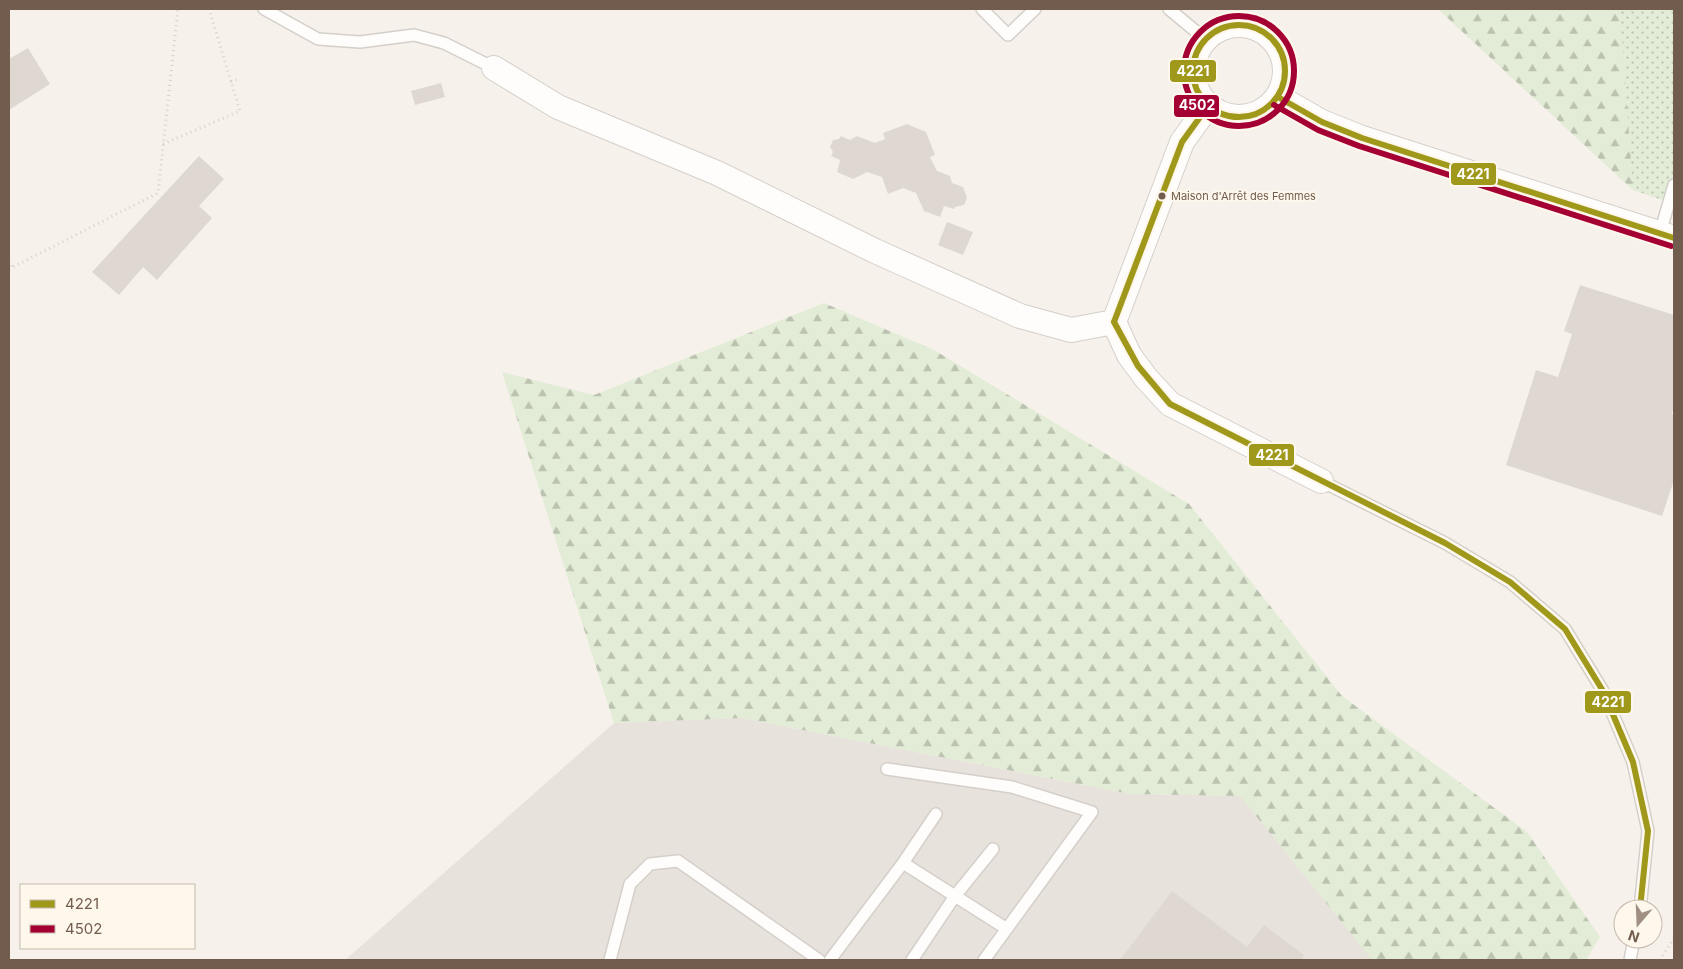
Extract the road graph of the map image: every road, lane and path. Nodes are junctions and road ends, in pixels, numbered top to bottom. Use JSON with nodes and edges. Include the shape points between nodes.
{"nodes":[{"id":1,"x":178,"y":9,"type":"edge"},
{"id":2,"x":209,"y":9,"type":"edge"},
{"id":3,"x":264,"y":9,"type":"edge"},
{"id":4,"x":982,"y":9,"type":"edge"},
{"id":5,"x":1035,"y":9,"type":"edge"},
{"id":6,"x":1169,"y":9,"type":"edge"},
{"id":7,"x":1205,"y":39,"type":"junction"},
{"id":8,"x":494,"y":68,"type":"joint"},
{"id":9,"x":240,"y":78,"type":"dead end"},
{"id":10,"x":231,"y":82,"type":"junction"},
{"id":11,"x":1278,"y":97,"type":"junction"},
{"id":12,"x":1208,"y":106,"type":"junction"},
{"id":13,"x":163,"y":144,"type":"junction"},
{"id":14,"x":1674,"y":185,"type":"edge"},
{"id":15,"x":1667,"y":235,"type":"edge"},
{"id":16,"x":9,"y":261,"type":"edge"},
{"id":17,"x":10,"y":268,"type":"edge"},
{"id":18,"x":1114,"y":322,"type":"junction"},
{"id":19,"x":1320,"y":482,"type":"joint"},
{"id":20,"x":887,"y":769,"type":"dead end"},
{"id":21,"x":936,"y":814,"type":"dead end"},
{"id":22,"x":992,"y":849,"type":"dead end"},
{"id":23,"x":903,"y":863,"type":"junction"},
{"id":24,"x":955,"y":896,"type":"junction"},
{"id":25,"x":1641,"y":899,"type":"edge"},
{"id":26,"x":1007,"y":929,"type":"junction"},
{"id":27,"x":1674,"y":938,"type":"edge"},
{"id":28,"x":610,"y":960,"type":"edge"},
{"id":29,"x":819,"y":960,"type":"edge"},
{"id":30,"x":830,"y":960,"type":"edge"},
{"id":31,"x":912,"y":960,"type":"edge"},
{"id":32,"x":984,"y":960,"type":"edge"},
{"id":33,"x":1660,"y":960,"type":"edge"}],
"edges":[{"from":1,"to":13,"type":"path"},
{"from":2,"to":10,"type":"path"},
{"from":3,"to":8,"type":"lane","via":[[318,39],[360,42],[414,35],[444,43]]},
{"from":4,"to":5,"type":"lane","via":[[1008,35]]},
{"from":6,"to":7,"type":"lane"},
{"from":7,"to":11,"type":"street","via":[[1222,28],[1237,25],[1253,27],[1268,35],[1280,50],[1285,66],[1284,82]]},
{"from":7,"to":12,"type":"street","via":[[1192,68],[1194,85]]},
{"from":8,"to":18,"type":"street","via":[[558,107],[718,173],[875,251],[1020,316],[1071,330]]},
{"from":9,"to":10,"type":"path"},
{"from":10,"to":13,"type":"path","via":[[240,111]]},
{"from":11,"to":12,"type":"street","via":[[1268,108],[1237,118]]},
{"from":11,"to":15,"type":"street","via":[[1322,122],[1362,138]]},
{"from":12,"to":18,"type":"street","via":[[1182,142]]},
{"from":13,"to":17,"type":"path","via":[[158,193]]},
{"from":14,"to":15,"type":"lane"},
{"from":16,"to":17,"type":"path"},
{"from":18,"to":19,"type":"street","via":[[1129,354],[1170,404]]},
{"from":19,"to":25,"type":"lane","via":[[1453,548],[1510,582],[1565,628],[1603,691],[1633,762],[1648,830]]},
{"from":20,"to":26,"type":"lane","via":[[1012,787],[1092,812]]},
{"from":21,"to":23,"type":"lane"},
{"from":22,"to":24,"type":"lane"},
{"from":23,"to":24,"type":"lane"},
{"from":23,"to":30,"type":"lane"},
{"from":24,"to":26,"type":"lane"},
{"from":24,"to":31,"type":"lane"},
{"from":26,"to":32,"type":"lane"},
{"from":27,"to":33,"type":"path"},
{"from":28,"to":29,"type":"lane","via":[[630,884],[650,864],[678,861]]}]}
